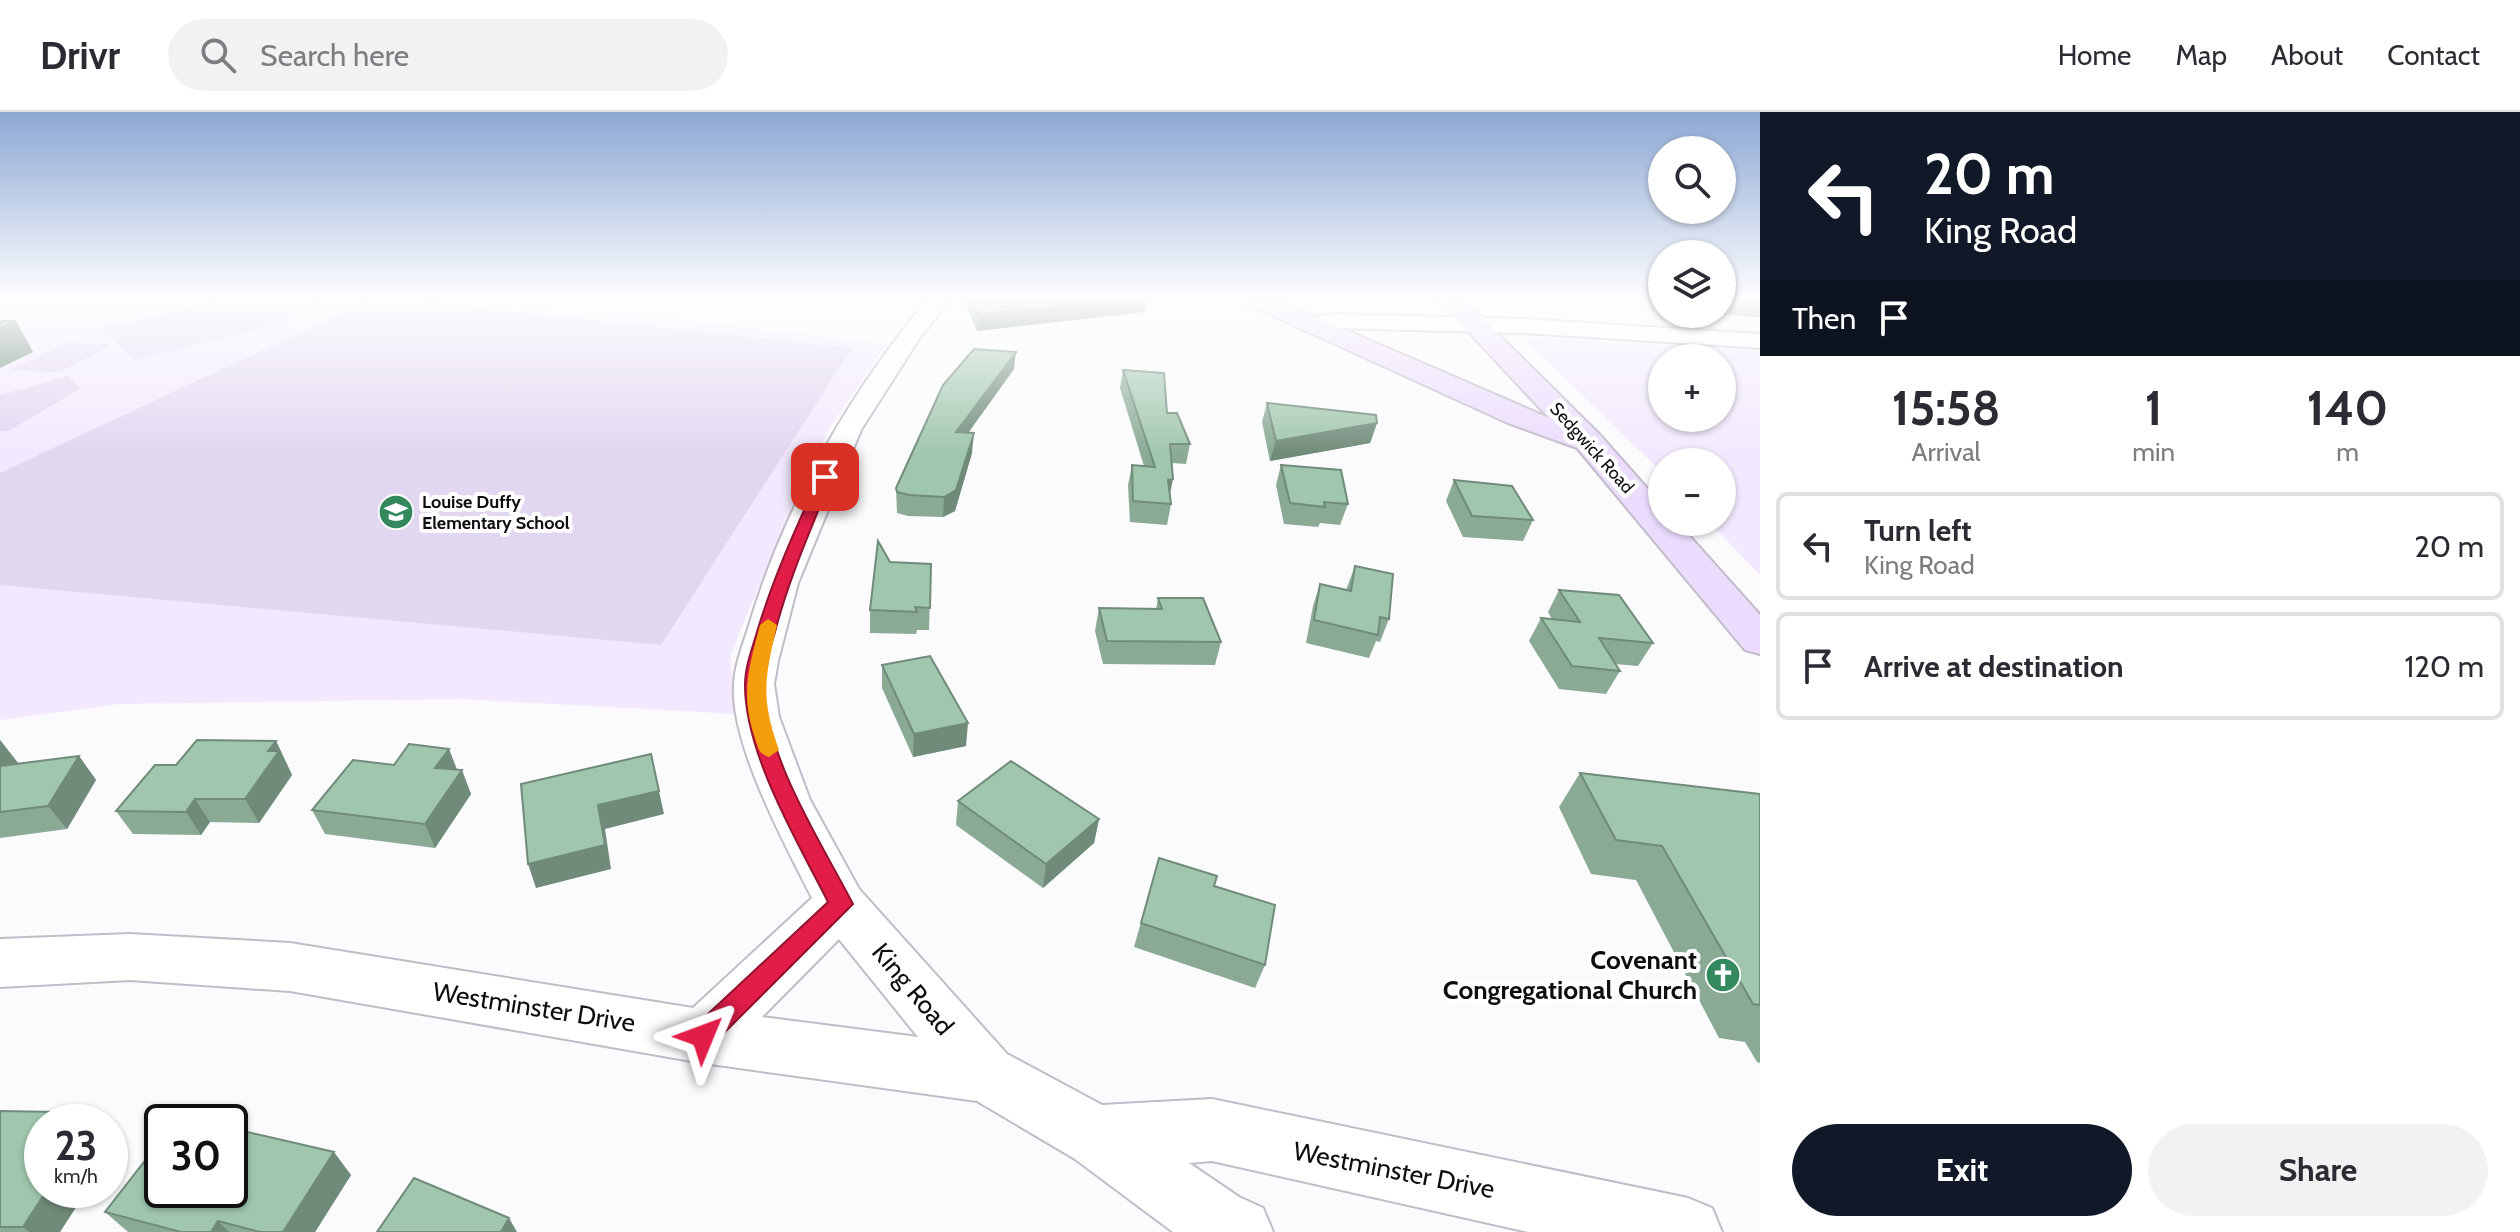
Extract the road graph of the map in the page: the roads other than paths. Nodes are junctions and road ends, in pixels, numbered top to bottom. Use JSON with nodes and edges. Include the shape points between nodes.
{"nodes":[{"id":1,"x":900,"y":350,"type":"edge"},
{"id":2,"x":1370,"y":350,"type":"edge"},
{"id":3,"x":1500,"y":350,"type":"edge"},
{"id":4,"x":1589,"y":442,"type":"junction"},
{"id":5,"x":1760,"y":641,"type":"edge"},
{"id":6,"x":841,"y":904,"type":"junction"},
{"id":7,"x":0,"y":963,"type":"edge"},
{"id":8,"x":703,"y":1036,"type":"junction"},
{"id":9,"x":986,"y":1074,"type":"junction"},
{"id":10,"x":1097,"y":1137,"type":"junction"},
{"id":11,"x":1239,"y":1232,"type":"edge"},
{"id":12,"x":1688,"y":1232,"type":"edge"}],
"edges":[{"from":1,"to":6,"type":"street","name":"King Road","via":[[847,430],[780,583],[754,684],[758,717],[787,800]]},
{"from":2,"to":4,"type":"main road","via":[[1519,417]]},
{"from":3,"to":4,"type":"main road","name":"Sedgwick Road"},
{"from":4,"to":5,"type":"main road","name":"Sedgwick Road"},
{"from":6,"to":8,"type":"street"},
{"from":6,"to":9,"type":"street","name":"King Road"},
{"from":7,"to":8,"type":"street","name":"Westminster Drive","via":[[130,957],[290,967]]},
{"from":8,"to":9,"type":"street","name":"Westminster Drive"},
{"from":9,"to":10,"type":"street","name":"Westminster Drive"},
{"from":10,"to":11,"type":"street","name":"Westminster Drive","via":[[1215,1221]]},
{"from":10,"to":12,"type":"street","name":"Westminster Drive","via":[[1212,1130]]}]}
